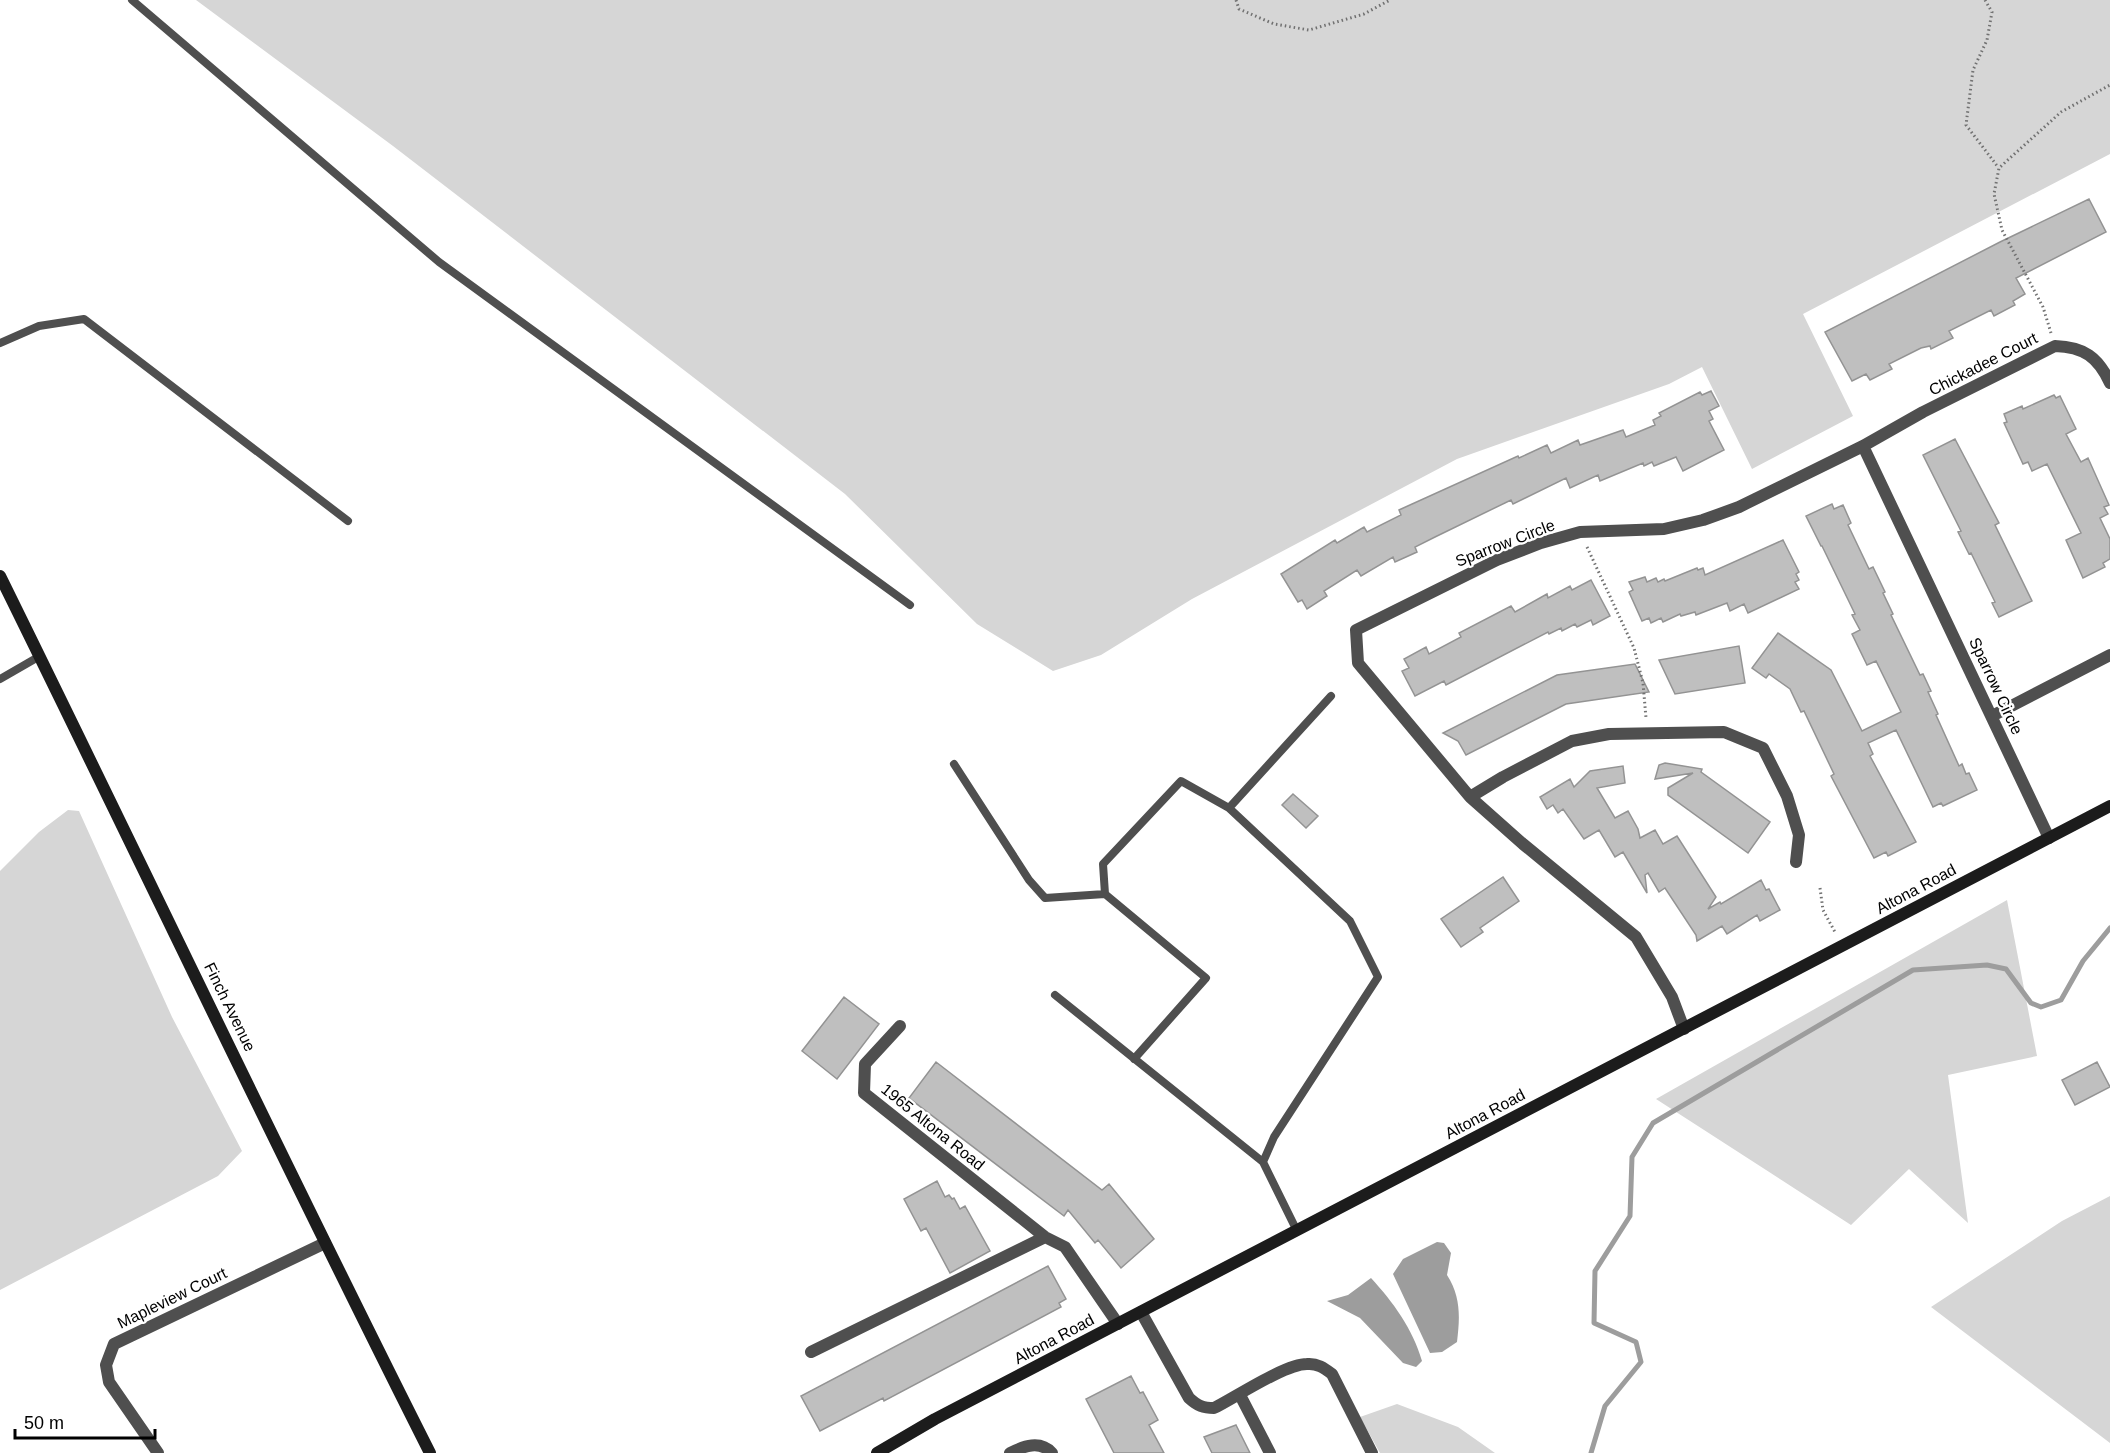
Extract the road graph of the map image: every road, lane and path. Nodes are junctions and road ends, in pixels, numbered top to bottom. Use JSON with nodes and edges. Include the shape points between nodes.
{"nodes":[{"id":1,"x":132,"y":0,"type":"edge"},
{"id":2,"x":1236,"y":0,"type":"edge"},
{"id":3,"x":1390,"y":0,"type":"edge"},
{"id":4,"x":1985,"y":0,"type":"edge"},
{"id":5,"x":2110,"y":85,"type":"edge"},
{"id":6,"x":1999,"y":168,"type":"junction"},
{"id":7,"x":0,"y":344,"type":"edge"},
{"id":8,"x":2055,"y":346,"type":"junction"},
{"id":9,"x":2110,"y":383,"type":"edge"},
{"id":10,"x":1863,"y":446,"type":"junction"},
{"id":11,"x":348,"y":521,"type":"dead end"},
{"id":12,"x":1580,"y":532,"type":"junction"},
{"id":13,"x":0,"y":576,"type":"edge"},
{"id":14,"x":910,"y":605,"type":"dead end"},
{"id":15,"x":2110,"y":655,"type":"edge"},
{"id":16,"x":40,"y":656,"type":"junction"},
{"id":17,"x":0,"y":679,"type":"edge"},
{"id":18,"x":1331,"y":696,"type":"dead end"},
{"id":19,"x":1992,"y":716,"type":"junction"},
{"id":20,"x":1648,"y":732,"type":"junction"},
{"id":21,"x":954,"y":764,"type":"dead end"},
{"id":22,"x":1470,"y":797,"type":"junction"},
{"id":23,"x":2110,"y":806,"type":"edge"},
{"id":24,"x":1229,"y":808,"type":"junction"},
{"id":25,"x":2049,"y":838,"type":"junction"},
{"id":26,"x":1796,"y":862,"type":"dead end"},
{"id":27,"x":1820,"y":888,"type":"dead end"},
{"id":28,"x":1105,"y":894,"type":"junction"},
{"id":29,"x":1843,"y":946,"type":"junction"},
{"id":30,"x":1055,"y":995,"type":"dead end"},
{"id":31,"x":900,"y":1026,"type":"dead end"},
{"id":32,"x":1684,"y":1029,"type":"junction"},
{"id":33,"x":1134,"y":1059,"type":"junction"},
{"id":34,"x":1263,"y":1162,"type":"junction"},
{"id":35,"x":1297,"y":1231,"type":"junction"},
{"id":36,"x":1045,"y":1237,"type":"junction"},
{"id":37,"x":326,"y":1243,"type":"junction"},
{"id":38,"x":1141,"y":1312,"type":"junction"},
{"id":39,"x":1118,"y":1324,"type":"junction"},
{"id":40,"x":811,"y":1352,"type":"dead end"},
{"id":41,"x":1240,"y":1395,"type":"junction"},
{"id":42,"x":158,"y":1453,"type":"edge"},
{"id":43,"x":430,"y":1453,"type":"edge"},
{"id":44,"x":877,"y":1453,"type":"edge"},
{"id":45,"x":1010,"y":1453,"type":"edge"},
{"id":46,"x":1052,"y":1453,"type":"edge"},
{"id":47,"x":1270,"y":1453,"type":"edge"},
{"id":48,"x":1372,"y":1453,"type":"edge"}],
"edges":[{"from":1,"to":14,"type":"lane","via":[[440,262]]},
{"from":2,"to":3,"type":"path","via":[[1239,9],[1275,24],[1308,30],[1364,14]]},
{"from":4,"to":6,"type":"path","via":[[1992,12],[1987,40],[1973,70],[1966,124]]},
{"from":5,"to":6,"type":"path","via":[[2061,112]]},
{"from":6,"to":8,"type":"path","via":[[1994,194],[2002,230],[2043,307]]},
{"from":7,"to":11,"type":"lane","via":[[39,326],[84,319]]},
{"from":8,"to":9,"type":"street","name":"Chickadee Court","via":[[2087,353]]},
{"from":8,"to":10,"type":"street","name":"Chickadee Court"},
{"from":10,"to":12,"type":"street","name":"Sparrow Circle","via":[[1740,507],[1703,520],[1664,529]]},
{"from":10,"to":19,"type":"street","name":"Sparrow Circle"},
{"from":12,"to":20,"type":"path","via":[[1634,648],[1643,683]]},
{"from":12,"to":22,"type":"street","name":"Sparrow Circle","via":[[1497,560],[1356,630],[1358,663]]},
{"from":13,"to":16,"type":"main road","name":"Finch Avenue"},
{"from":15,"to":19,"type":"street"},
{"from":16,"to":17,"type":"lane"},
{"from":16,"to":37,"type":"main road","name":"Finch Avenue"},
{"from":18,"to":24,"type":"lane"},
{"from":19,"to":25,"type":"street","name":"Sparrow Circle"},
{"from":20,"to":22,"type":"street","via":[[1572,741]]},
{"from":20,"to":26,"type":"street","via":[[1724,732],[1763,748],[1787,796],[1798,835]]},
{"from":21,"to":28,"type":"lane","via":[[1029,880],[1045,898]]},
{"from":22,"to":32,"type":"street","name":"Sparrow Circle","via":[[1636,937],[1672,997]]},
{"from":23,"to":25,"type":"main road","name":"Altona Road"},
{"from":24,"to":28,"type":"lane","via":[[1181,781],[1103,864]]},
{"from":24,"to":34,"type":"lane","via":[[1350,921],[1378,977],[1274,1137]]},
{"from":25,"to":29,"type":"main road","name":"Altona Road"},
{"from":27,"to":29,"type":"path","via":[[1823,910]]},
{"from":28,"to":33,"type":"lane","via":[[1206,978]]},
{"from":29,"to":32,"type":"main road","name":"Altona Road"},
{"from":30,"to":33,"type":"lane"},
{"from":31,"to":36,"type":"street","name":"1965 Altona Road","via":[[865,1064],[864,1093]]},
{"from":32,"to":35,"type":"main road","name":"Altona Road"},
{"from":33,"to":34,"type":"lane"},
{"from":34,"to":35,"type":"lane"},
{"from":35,"to":38,"type":"main road","name":"Altona Road"},
{"from":36,"to":39,"type":"street","name":"1965 Altona Road","via":[[1065,1247]]},
{"from":36,"to":40,"type":"street"},
{"from":37,"to":42,"type":"street","name":"Mapleview Court","via":[[114,1344],[106,1365],[109,1382]]},
{"from":37,"to":43,"type":"main road","name":"Finch Avenue"},
{"from":38,"to":39,"type":"main road","name":"Altona Road"},
{"from":38,"to":41,"type":"street","via":[[1197,1405],[1214,1408]]},
{"from":39,"to":44,"type":"main road","name":"Altona Road"},
{"from":41,"to":47,"type":"street"},
{"from":41,"to":48,"type":"street","via":[[1292,1367],[1322,1366],[1332,1374]]},
{"from":45,"to":46,"type":"street","via":[[1036,1444]]}]}
